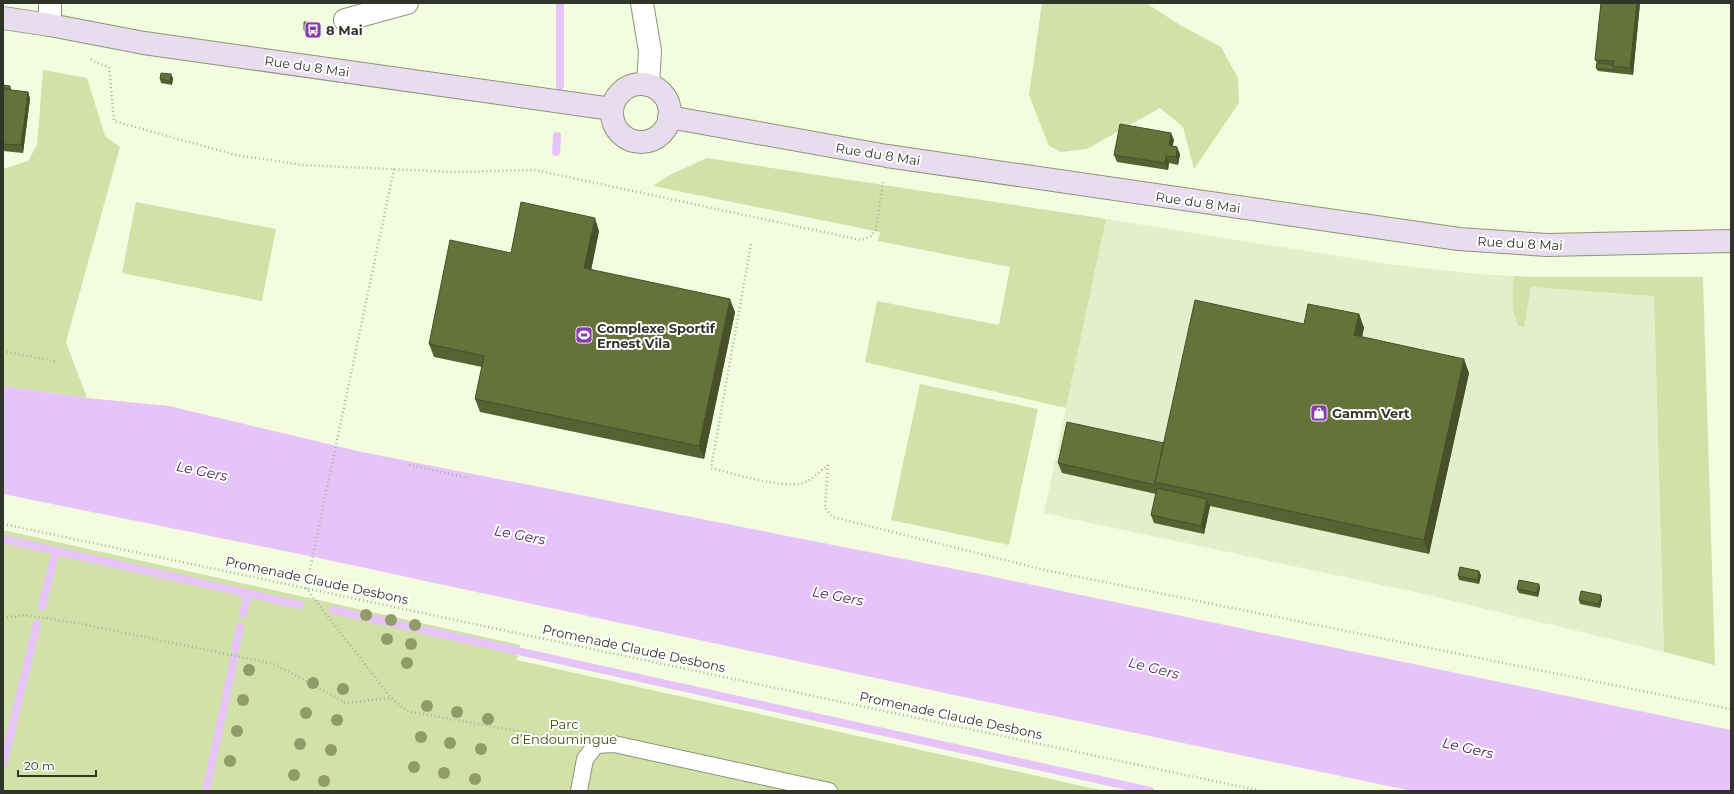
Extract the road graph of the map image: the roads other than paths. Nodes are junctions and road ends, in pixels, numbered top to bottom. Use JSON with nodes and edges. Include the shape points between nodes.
{"nodes":[{"id":1,"x":50,"y":3,"type":"edge"},
{"id":2,"x":407,"y":3,"type":"edge"},
{"id":3,"x":642,"y":3,"type":"edge"},
{"id":4,"x":3,"y":18,"type":"edge"},
{"id":5,"x":345,"y":20,"type":"dead end"},
{"id":6,"x":50,"y":25,"type":"junction"},
{"id":7,"x":648,"y":85,"type":"junction"},
{"id":8,"x":612,"y":109,"type":"junction"},
{"id":9,"x":670,"y":117,"type":"junction"},
{"id":10,"x":1731,"y":241,"type":"edge"},
{"id":11,"x":578,"y":791,"type":"edge"},
{"id":12,"x":829,"y":791,"type":"edge"}],
"edges":[{"from":1,"to":6,"type":"street"},
{"from":2,"to":5,"type":"street"},
{"from":3,"to":7,"type":"street","via":[[650,51]]},
{"from":4,"to":6,"type":"street","name":"Rue du 8 Mai"},
{"from":6,"to":8,"type":"street","name":"Rue du 8 Mai","via":[[144,43]]},
{"from":7,"to":8,"type":"street","via":[[639,84],[624,89],[614,101]]},
{"from":7,"to":9,"type":"street","via":[[662,94],[668,105]]},
{"from":8,"to":9,"type":"street","via":[[613,122],[620,134],[636,142],[646,142],[661,134]]},
{"from":9,"to":10,"type":"street","name":"Rue du 8 Mai","via":[[887,156],[1459,239],[1547,245]]},
{"from":11,"to":12,"type":"lane","via":[[585,759],[596,745],[614,744]]}]}
